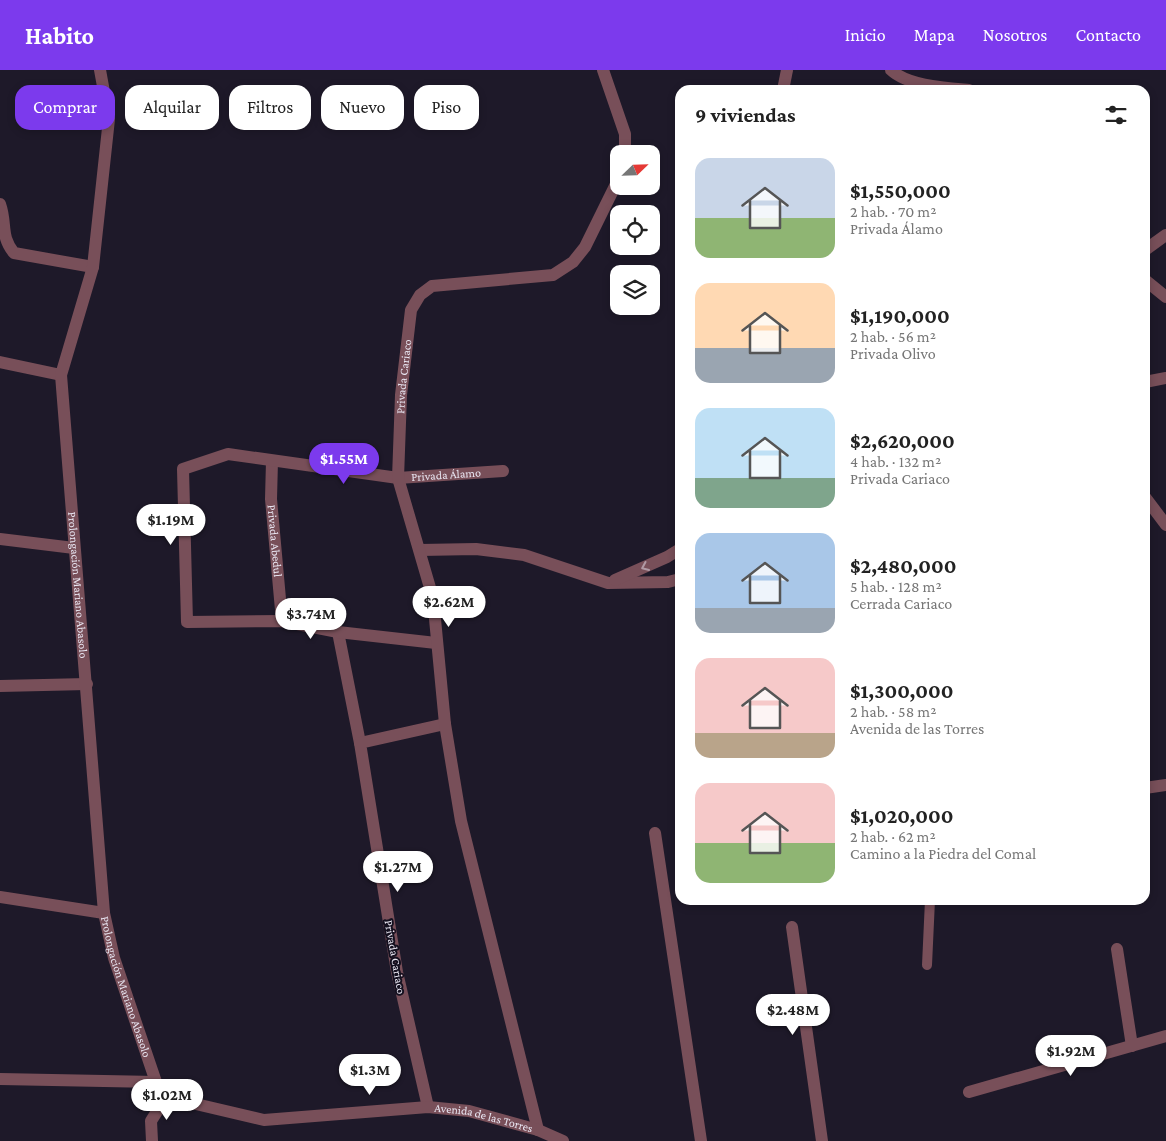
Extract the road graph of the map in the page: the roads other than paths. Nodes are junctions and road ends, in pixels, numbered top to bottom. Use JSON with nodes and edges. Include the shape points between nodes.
{"nodes":[{"id":1,"x":100,"y":70,"type":"edge"},
{"id":2,"x":603,"y":70,"type":"edge"},
{"id":3,"x":787,"y":70,"type":"edge"},
{"id":4,"x":891,"y":70,"type":"edge"},
{"id":5,"x":784,"y":85,"type":"edge"},
{"id":6,"x":931,"y":85,"type":"edge"},
{"id":7,"x":626,"y":145,"type":"edge"},
{"id":8,"x":611,"y":195,"type":"edge"},
{"id":9,"x":0,"y":204,"type":"edge"},
{"id":10,"x":1166,"y":235,"type":"edge"},
{"id":11,"x":1150,"y":246,"type":"edge"},
{"id":12,"x":92,"y":267,"type":"junction"},
{"id":13,"x":1150,"y":284,"type":"edge"},
{"id":14,"x":1166,"y":297,"type":"edge"},
{"id":15,"x":0,"y":362,"type":"edge"},
{"id":16,"x":61,"y":375,"type":"junction"},
{"id":17,"x":1166,"y":378,"type":"edge"},
{"id":18,"x":1150,"y":381,"type":"edge"},
{"id":19,"x":272,"y":461,"type":"junction"},
{"id":20,"x":503,"y":471,"type":"dead end"},
{"id":21,"x":398,"y":478,"type":"junction"},
{"id":22,"x":1150,"y":504,"type":"edge"},
{"id":23,"x":1166,"y":525,"type":"edge"},
{"id":24,"x":0,"y":540,"type":"edge"},
{"id":25,"x":74,"y":548,"type":"junction"},
{"id":26,"x":420,"y":550,"type":"junction"},
{"id":27,"x":675,"y":552,"type":"edge"},
{"id":28,"x":675,"y":580,"type":"edge"},
{"id":29,"x":608,"y":583,"type":"junction"},
{"id":30,"x":282,"y":621,"type":"junction"},
{"id":31,"x":338,"y":632,"type":"junction"},
{"id":32,"x":436,"y":643,"type":"junction"},
{"id":33,"x":87,"y":684,"type":"junction"},
{"id":34,"x":0,"y":686,"type":"edge"},
{"id":35,"x":445,"y":724,"type":"junction"},
{"id":36,"x":360,"y":744,"type":"junction"},
{"id":37,"x":1166,"y":785,"type":"edge"},
{"id":38,"x":1150,"y":787,"type":"edge"},
{"id":39,"x":655,"y":832,"type":"dead end"},
{"id":40,"x":0,"y":897,"type":"edge"},
{"id":41,"x":930,"y":905,"type":"edge"},
{"id":42,"x":104,"y":913,"type":"junction"},
{"id":43,"x":792,"y":927,"type":"dead end"},
{"id":44,"x":1117,"y":949,"type":"dead end"},
{"id":45,"x":927,"y":965,"type":"dead end"},
{"id":46,"x":1166,"y":1036,"type":"edge"},
{"id":47,"x":1132,"y":1046,"type":"junction"},
{"id":48,"x":0,"y":1078,"type":"edge"},
{"id":49,"x":156,"y":1082,"type":"junction"},
{"id":50,"x":969,"y":1092,"type":"dead end"},
{"id":51,"x":166,"y":1097,"type":"junction"},
{"id":52,"x":428,"y":1106,"type":"junction"},
{"id":53,"x":538,"y":1130,"type":"junction"},
{"id":54,"x":152,"y":1141,"type":"edge"},
{"id":55,"x":563,"y":1141,"type":"edge"},
{"id":56,"x":701,"y":1141,"type":"edge"},
{"id":57,"x":822,"y":1141,"type":"edge"}],
"edges":[{"from":1,"to":12,"type":"street","name":"Prolongación Mariano Abasolo","via":[[109,119]]},
{"from":2,"to":7,"type":"street","via":[[625,134]]},
{"from":3,"to":5,"type":"street"},
{"from":4,"to":6,"type":"street","via":[[898,77]]},
{"from":8,"to":21,"type":"street","name":"Privada Cariaco","via":[[585,247],[572,262],[553,275],[432,286],[420,295],[411,310],[401,395]]},
{"from":9,"to":12,"type":"street","via":[[1,232],[5,245],[14,253]]},
{"from":10,"to":11,"type":"street"},
{"from":12,"to":16,"type":"street","name":"Prolongación Mariano Abasolo"},
{"from":13,"to":14,"type":"street"},
{"from":15,"to":16,"type":"street"},
{"from":16,"to":25,"type":"street","name":"Prolongación Mariano Abasolo"},
{"from":17,"to":18,"type":"street"},
{"from":19,"to":21,"type":"street","name":"Privada Álamo"},
{"from":19,"to":30,"type":"street","name":"Privada Abedul","via":[[271,498]]},
{"from":19,"to":30,"type":"street","name":"Privada Álamo","via":[[228,454],[183,469],[187,622]]},
{"from":20,"to":21,"type":"street","name":"Privada Álamo"},
{"from":21,"to":26,"type":"street","name":"Privada Cariaco"},
{"from":22,"to":23,"type":"street"},
{"from":24,"to":25,"type":"street"},
{"from":25,"to":33,"type":"street","name":"Prolongación Mariano Abasolo"},
{"from":26,"to":29,"type":"street","via":[[476,549],[524,555]]},
{"from":26,"to":32,"type":"street","name":"Privada Cariaco","via":[[432,598]]},
{"from":27,"to":29,"type":"street","one_way":true},
{"from":28,"to":29,"type":"street"},
{"from":30,"to":31,"type":"street"},
{"from":31,"to":32,"type":"street"},
{"from":31,"to":36,"type":"street","name":"Privada Cariaco"},
{"from":32,"to":35,"type":"street","name":"Privada Cariaco"},
{"from":33,"to":34,"type":"street"},
{"from":33,"to":42,"type":"street","name":"Prolongación Mariano Abasolo"},
{"from":35,"to":36,"type":"street"},
{"from":35,"to":53,"type":"street","name":"Privada Cariaco","via":[[461,821]]},
{"from":36,"to":52,"type":"street","name":"Privada Cariaco","via":[[397,972]]},
{"from":37,"to":38,"type":"street"},
{"from":39,"to":56,"type":"street"},
{"from":40,"to":42,"type":"street"},
{"from":41,"to":45,"type":"lane"},
{"from":42,"to":49,"type":"street","name":"Prolongación Mariano Abasolo","via":[[114,958]]},
{"from":43,"to":57,"type":"street"},
{"from":44,"to":47,"type":"street"},
{"from":46,"to":47,"type":"street"},
{"from":47,"to":50,"type":"street"},
{"from":48,"to":49,"type":"street"},
{"from":49,"to":51,"type":"street","name":"Prolongación Mariano Abasolo"},
{"from":51,"to":52,"type":"street","name":"Avenida de las Torres","via":[[264,1120]]},
{"from":51,"to":54,"type":"street","via":[[151,1121]]},
{"from":52,"to":53,"type":"street","name":"Avenida de las Torres","via":[[469,1110]]},
{"from":53,"to":55,"type":"street","name":"Avenida de las Torres"}]}
